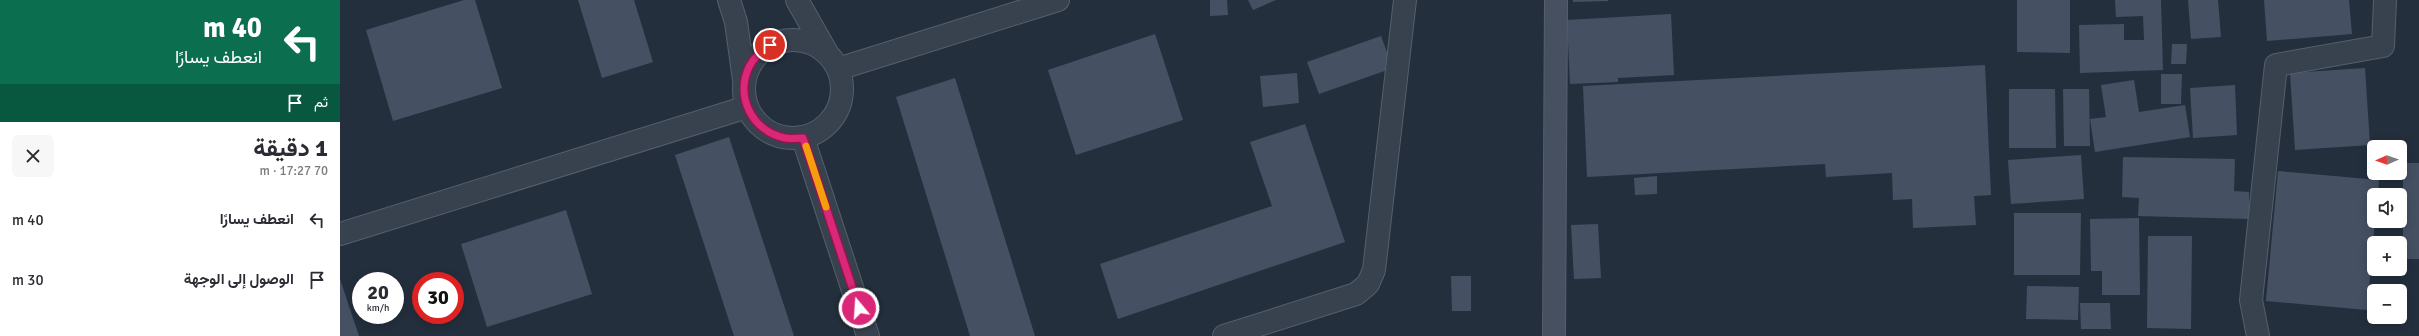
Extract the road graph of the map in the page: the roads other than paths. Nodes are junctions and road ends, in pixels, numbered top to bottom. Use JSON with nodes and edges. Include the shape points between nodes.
{"nodes":[{"id":1,"x":729,"y":0,"type":"edge"},
{"id":2,"x":797,"y":0,"type":"edge"},
{"id":3,"x":1058,"y":0,"type":"edge"},
{"id":4,"x":1404,"y":0,"type":"edge"},
{"id":5,"x":1556,"y":0,"type":"edge"},
{"id":6,"x":2385,"y":0,"type":"edge"},
{"id":7,"x":832,"y":61,"type":"junction"},
{"id":8,"x":744,"y":80,"type":"junction"},
{"id":9,"x":747,"y":107,"type":"junction"},
{"id":10,"x":803,"y":138,"type":"junction"},
{"id":11,"x":340,"y":234,"type":"edge"},
{"id":12,"x":868,"y":336,"type":"edge"},
{"id":13,"x":1224,"y":336,"type":"edge"},
{"id":14,"x":1554,"y":336,"type":"edge"},
{"id":15,"x":2258,"y":336,"type":"edge"}],
"edges":[{"from":1,"to":8,"type":"street","via":[[736,22]]},
{"from":2,"to":7,"type":"street"},
{"from":3,"to":7,"type":"street"},
{"from":4,"to":13,"type":"street","via":[[1374,270],[1368,284],[1356,294]]},
{"from":5,"to":14,"type":"main road"},
{"from":6,"to":15,"type":"street","via":[[2383,46],[2276,65],[2251,300]]},
{"from":7,"to":8,"type":"street","via":[[814,44],[784,40],[770,45],[758,54],[749,66]]},
{"from":7,"to":10,"type":"street","via":[[842,86],[840,104],[832,119],[820,131]]},
{"from":8,"to":9,"type":"street"},
{"from":9,"to":10,"type":"street","via":[[756,122],[769,133],[786,139]]},
{"from":9,"to":11,"type":"street"},
{"from":10,"to":12,"type":"street"}]}
